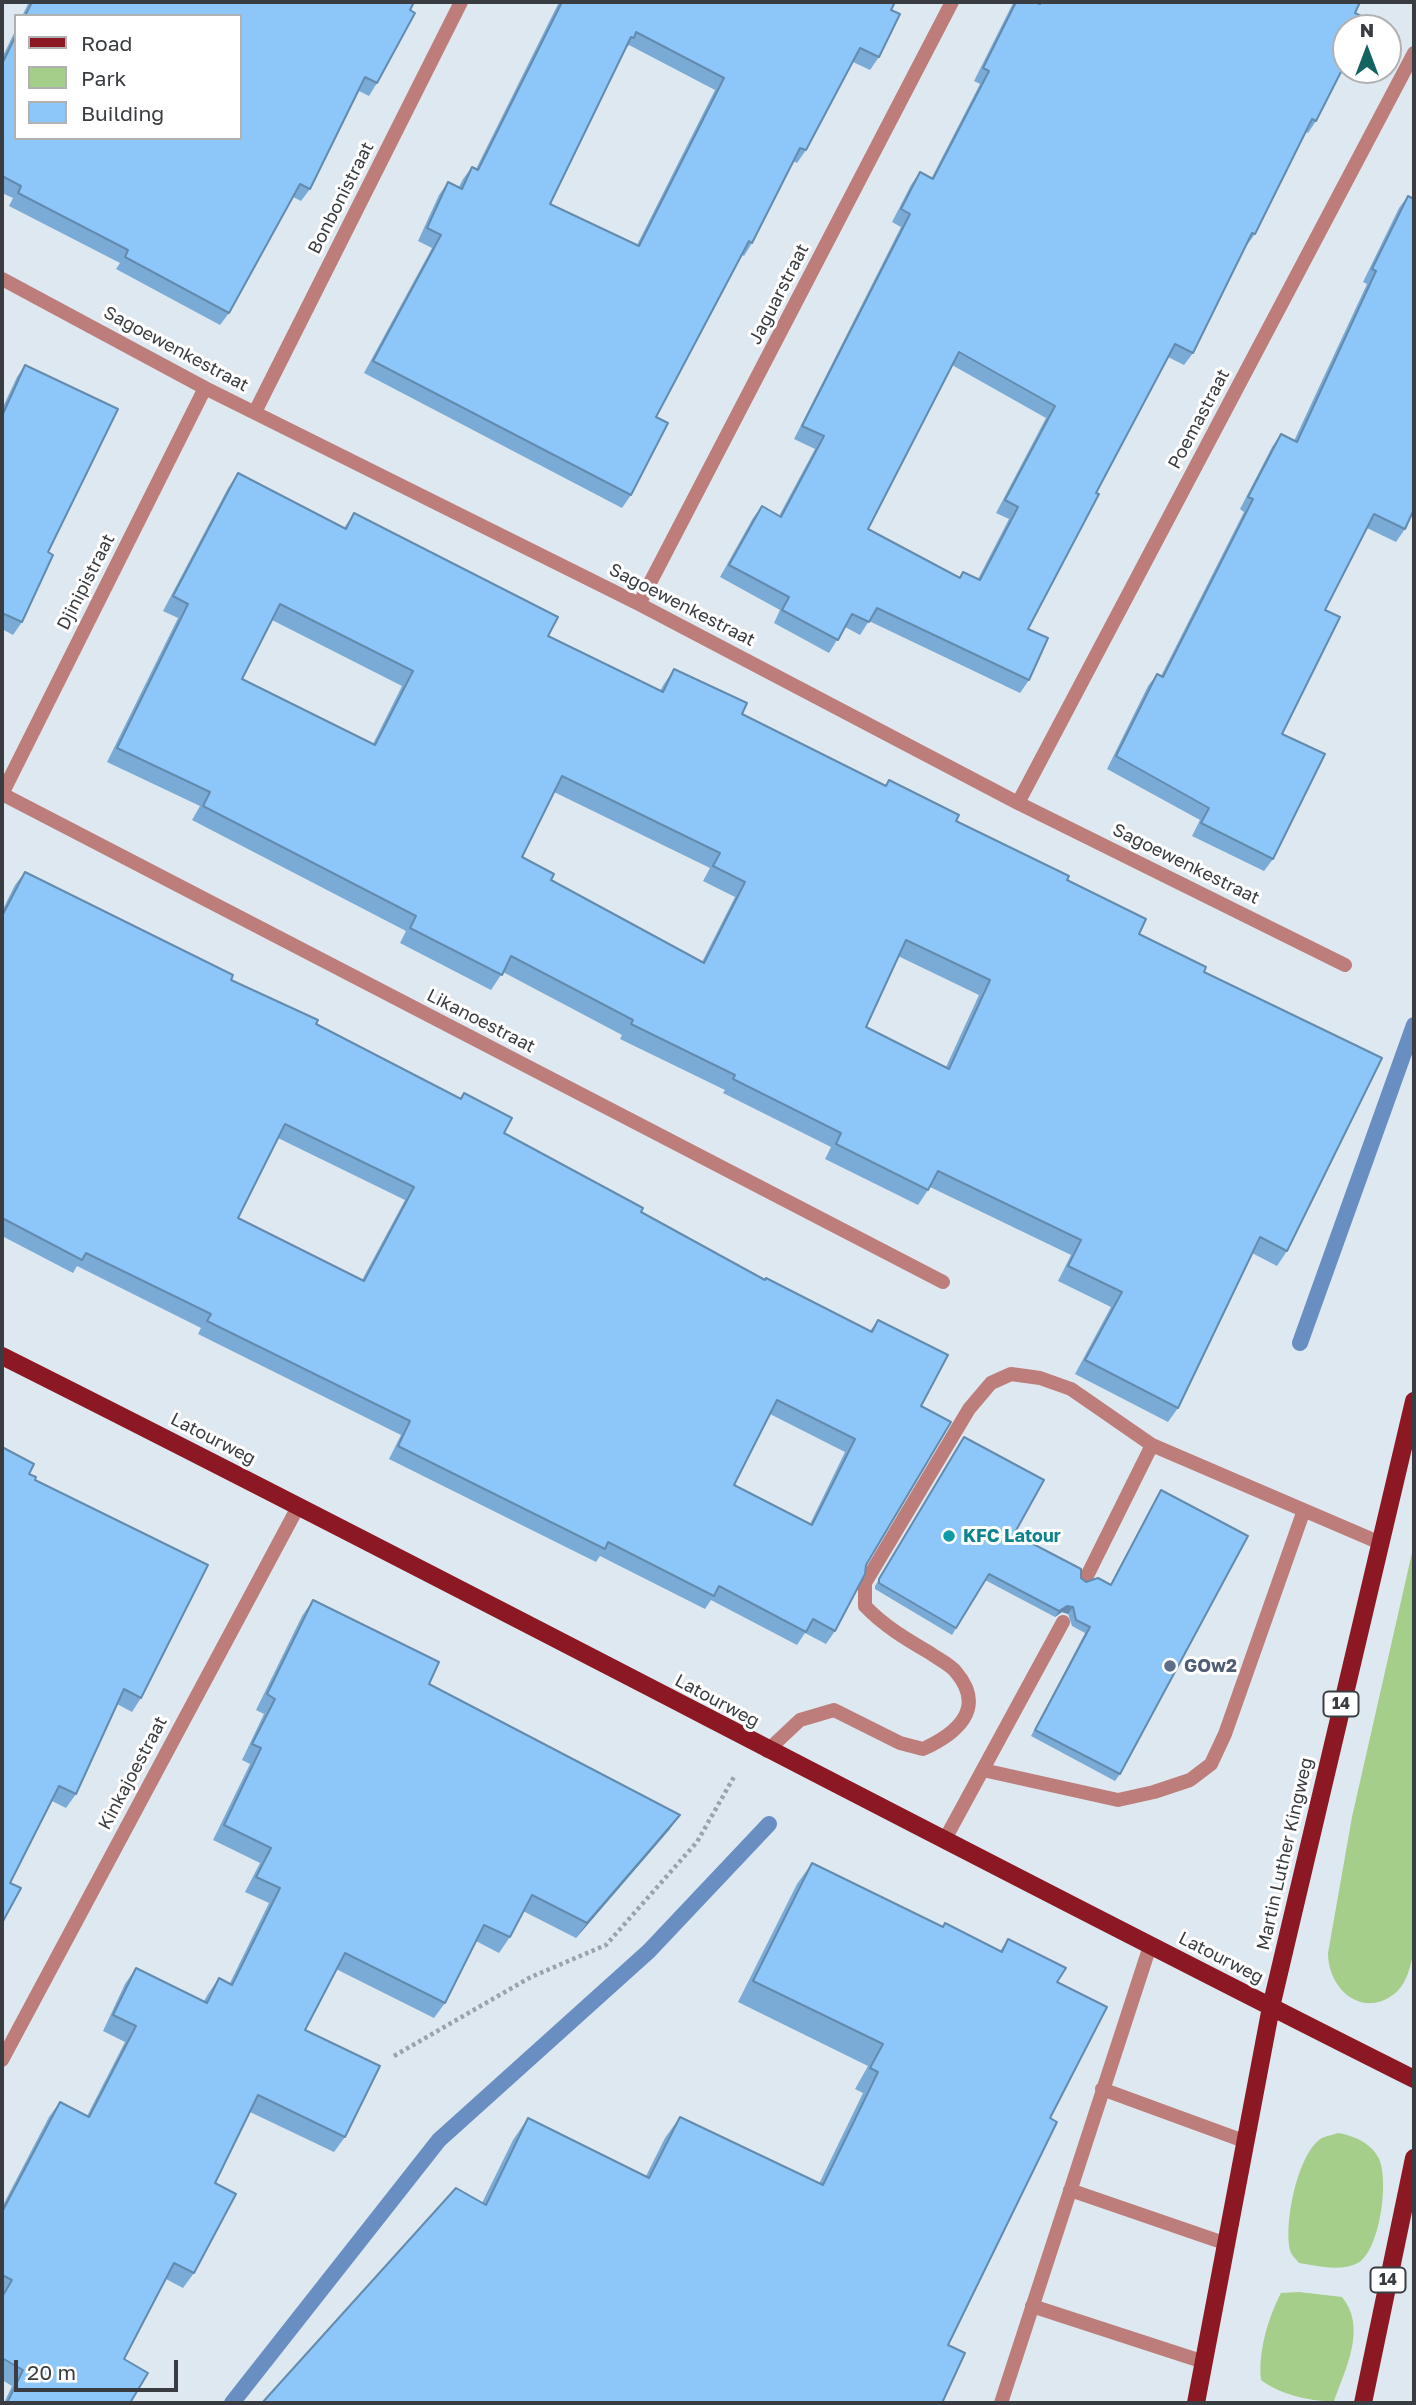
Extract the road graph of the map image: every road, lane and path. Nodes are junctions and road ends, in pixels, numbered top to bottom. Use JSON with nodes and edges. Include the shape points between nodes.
{"nodes":[{"id":1,"x":461,"y":2,"type":"edge"},
{"id":2,"x":952,"y":2,"type":"edge"},
{"id":3,"x":1414,"y":53,"type":"edge"},
{"id":4,"x":2,"y":279,"type":"edge"},
{"id":5,"x":205,"y":388,"type":"junction"},
{"id":6,"x":255,"y":412,"type":"junction"},
{"id":7,"x":639,"y":604,"type":"junction"},
{"id":8,"x":2,"y":794,"type":"edge"},
{"id":9,"x":1018,"y":803,"type":"junction"},
{"id":10,"x":1345,"y":965,"type":"dead end"},
{"id":11,"x":943,"y":1282,"type":"dead end"},
{"id":12,"x":2,"y":1356,"type":"edge"},
{"id":13,"x":1414,"y":1401,"type":"edge"},
{"id":14,"x":1152,"y":1445,"type":"junction"},
{"id":15,"x":299,"y":1505,"type":"junction"},
{"id":16,"x":1304,"y":1510,"type":"junction"},
{"id":17,"x":1378,"y":1542,"type":"junction"},
{"id":18,"x":1085,"y":1580,"type":"edge"},
{"id":19,"x":1063,"y":1622,"type":"edge"},
{"id":20,"x":760,"y":1747,"type":"junction"},
{"id":21,"x":984,"y":1770,"type":"junction"},
{"id":22,"x":944,"y":1841,"type":"junction"},
{"id":23,"x":1150,"y":1946,"type":"junction"},
{"id":24,"x":1271,"y":2007,"type":"junction"},
{"id":25,"x":394,"y":2056,"type":"dead end"},
{"id":26,"x":2,"y":2060,"type":"edge"},
{"id":27,"x":1414,"y":2079,"type":"edge"},
{"id":28,"x":1102,"y":2089,"type":"junction"},
{"id":29,"x":1244,"y":2141,"type":"junction"},
{"id":30,"x":1414,"y":2158,"type":"edge"},
{"id":31,"x":1070,"y":2190,"type":"junction"},
{"id":32,"x":1227,"y":2244,"type":"junction"},
{"id":33,"x":1032,"y":2306,"type":"junction"},
{"id":34,"x":1204,"y":2362,"type":"junction"},
{"id":35,"x":1000,"y":2403,"type":"edge"},
{"id":36,"x":1196,"y":2403,"type":"edge"},
{"id":37,"x":1363,"y":2403,"type":"edge"}],
"edges":[{"from":1,"to":6,"type":"street","name":"Bonbonistraat"},
{"from":2,"to":7,"type":"street","name":"Jaguarstraat"},
{"from":3,"to":9,"type":"street","name":"Poemastraat"},
{"from":4,"to":5,"type":"street","name":"Sagoewenkestraat"},
{"from":5,"to":6,"type":"street","name":"Sagoewenkestraat"},
{"from":5,"to":8,"type":"street","name":"Djinipistraat"},
{"from":6,"to":7,"type":"street","name":"Sagoewenkestraat"},
{"from":7,"to":9,"type":"street","name":"Sagoewenkestraat"},
{"from":8,"to":11,"type":"street","name":"Likanoestraat"},
{"from":9,"to":10,"type":"street","name":"Sagoewenkestraat"},
{"from":12,"to":15,"type":"main road","name":"Latourweg"},
{"from":13,"to":17,"type":"main road","name":"Martin Luther Kingweg","number":"14"},
{"from":14,"to":16,"type":"street"},
{"from":14,"to":18,"type":"street"},
{"from":14,"to":20,"type":"street","via":[[1071,1389],[1011,1374],[991,1383],[969,1409],[865,1583],[865,1606],[881,1623],[956,1672],[967,1693],[967,1715],[951,1736],[923,1749],[834,1710],[800,1720]]},
{"from":15,"to":20,"type":"main road","name":"Latourweg"},
{"from":15,"to":26,"type":"street","name":"Kinkajoestraat"},
{"from":16,"to":17,"type":"street"},
{"from":16,"to":21,"type":"street","via":[[1211,1764],[1190,1780],[1118,1800]]},
{"from":17,"to":24,"type":"main road","name":"Martin Luther Kingweg","number":"14"},
{"from":19,"to":21,"type":"street"},
{"from":20,"to":22,"type":"main road","name":"Latourweg"},
{"from":20,"to":25,"type":"path","via":[[697,1842],[606,1945],[531,1977]]},
{"from":21,"to":22,"type":"street"},
{"from":22,"to":23,"type":"main road","name":"Latourweg"},
{"from":23,"to":24,"type":"main road","name":"Latourweg"},
{"from":23,"to":28,"type":"street"},
{"from":24,"to":27,"type":"main road","name":"Latourweg"},
{"from":24,"to":29,"type":"main road","name":"Martin Luther Kingweg","number":"14"},
{"from":28,"to":29,"type":"street"},
{"from":28,"to":31,"type":"street"},
{"from":29,"to":32,"type":"main road","name":"Martin Luther Kingweg","number":"14"},
{"from":30,"to":37,"type":"main road","number":"14"},
{"from":31,"to":32,"type":"street"},
{"from":31,"to":33,"type":"street"},
{"from":32,"to":34,"type":"main road","name":"Martin Luther Kingweg","number":"14"},
{"from":33,"to":34,"type":"street"},
{"from":33,"to":35,"type":"street"},
{"from":34,"to":36,"type":"main road","name":"Martin Luther Kingweg","number":"14"}]}
